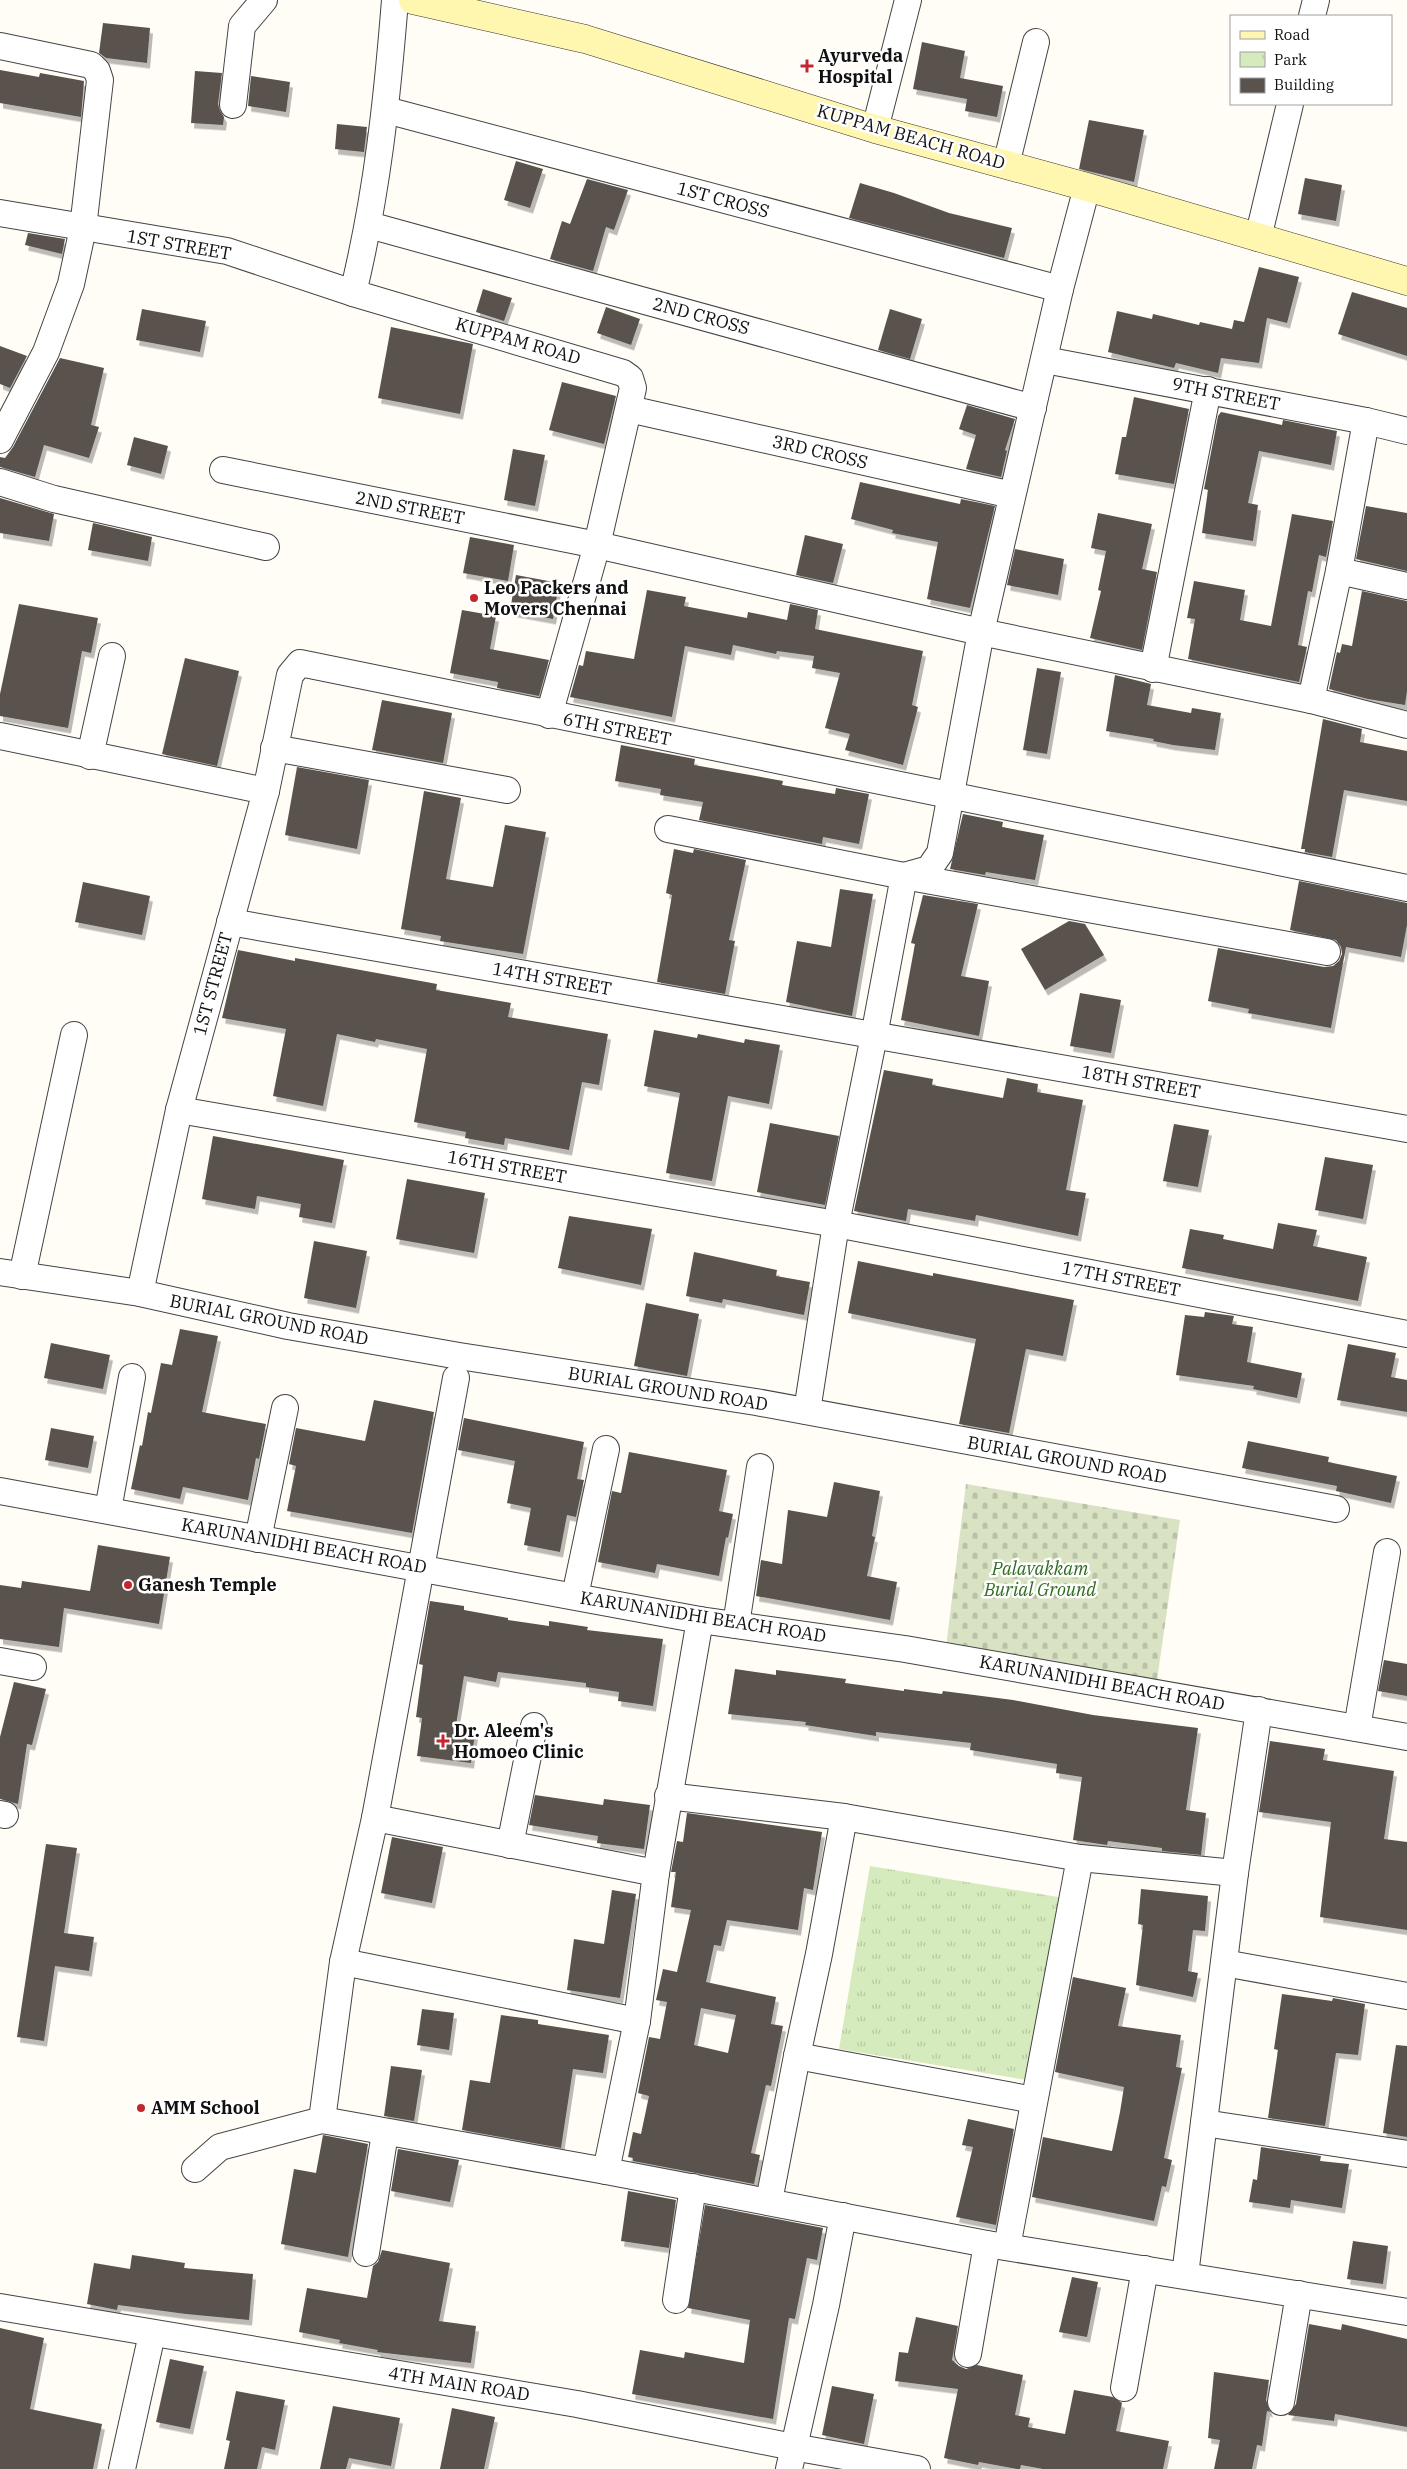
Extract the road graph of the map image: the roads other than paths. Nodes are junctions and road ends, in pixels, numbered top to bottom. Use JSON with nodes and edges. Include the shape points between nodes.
{"nodes":[{"id":1,"x":264,"y":0,"type":"edge"},
{"id":2,"x":395,"y":0,"type":"edge"},
{"id":3,"x":413,"y":0,"type":"edge"},
{"id":4,"x":908,"y":0,"type":"edge"},
{"id":5,"x":1316,"y":0,"type":"edge"},
{"id":6,"x":1312,"y":15,"type":"edge"},
{"id":7,"x":1036,"y":42,"type":"dead end"},
{"id":8,"x":0,"y":46,"type":"edge"},
{"id":9,"x":233,"y":105,"type":"dead end"},
{"id":10,"x":1290,"y":105,"type":"edge"},
{"id":11,"x":386,"y":110,"type":"junction"},
{"id":12,"x":876,"y":129,"type":"junction"},
{"id":13,"x":1006,"y":165,"type":"junction"},
{"id":14,"x":1087,"y":187,"type":"junction"},
{"id":15,"x":0,"y":213,"type":"edge"},
{"id":16,"x":369,"y":225,"type":"junction"},
{"id":17,"x":82,"y":228,"type":"junction"},
{"id":18,"x":1258,"y":238,"type":"junction"},
{"id":19,"x":1407,"y":281,"type":"edge"},
{"id":20,"x":1060,"y":289,"type":"junction"},
{"id":21,"x":353,"y":292,"type":"junction"},
{"id":22,"x":1045,"y":360,"type":"junction"},
{"id":23,"x":1208,"y":390,"type":"junction"},
{"id":24,"x":1033,"y":408,"type":"junction"},
{"id":25,"x":629,"y":409,"type":"junction"},
{"id":26,"x":1366,"y":422,"type":"junction"},
{"id":27,"x":1407,"y":431,"type":"edge"},
{"id":28,"x":0,"y":440,"type":"edge"},
{"id":29,"x":224,"y":470,"type":"dead end"},
{"id":30,"x":0,"y":482,"type":"edge"},
{"id":31,"x":1012,"y":495,"type":"junction"},
{"id":32,"x":598,"y":545,"type":"junction"},
{"id":33,"x":266,"y":547,"type":"dead end"},
{"id":34,"x":1339,"y":571,"type":"junction"},
{"id":35,"x":1407,"y":586,"type":"edge"},
{"id":36,"x":981,"y":632,"type":"junction"},
{"id":37,"x":112,"y":656,"type":"dead end"},
{"id":38,"x":1153,"y":669,"type":"junction"},
{"id":39,"x":290,"y":675,"type":"joint"},
{"id":40,"x":1311,"y":700,"type":"junction"},
{"id":41,"x":550,"y":716,"type":"junction"},
{"id":42,"x":1407,"y":725,"type":"edge"},
{"id":43,"x":0,"y":736,"type":"edge"},
{"id":44,"x":274,"y":748,"type":"junction"},
{"id":45,"x":90,"y":756,"type":"junction"},
{"id":46,"x":507,"y":790,"type":"dead end"},
{"id":47,"x":266,"y":791,"type":"junction"},
{"id":48,"x":951,"y":796,"type":"junction"},
{"id":49,"x":668,"y":829,"type":"dead end"},
{"id":50,"x":904,"y":876,"type":"junction"},
{"id":51,"x":1407,"y":888,"type":"edge"},
{"id":52,"x":230,"y":922,"type":"junction"},
{"id":53,"x":1327,"y":952,"type":"dead end"},
{"id":54,"x":74,"y":1035,"type":"dead end"},
{"id":55,"x":874,"y":1036,"type":"junction"},
{"id":56,"x":179,"y":1110,"type":"junction"},
{"id":57,"x":1407,"y":1128,"type":"edge"},
{"id":58,"x":836,"y":1224,"type":"junction"},
{"id":59,"x":11,"y":1274,"type":"edge"},
{"id":60,"x":140,"y":1293,"type":"junction"},
{"id":61,"x":1407,"y":1334,"type":"edge"},
{"id":62,"x":132,"y":1377,"type":"dead end"},
{"id":63,"x":456,"y":1378,"type":"dead end"},
{"id":64,"x":285,"y":1408,"type":"dead end"},
{"id":65,"x":806,"y":1411,"type":"junction"},
{"id":66,"x":606,"y":1449,"type":"dead end"},
{"id":67,"x":760,"y":1466,"type":"dead end"},
{"id":68,"x":0,"y":1491,"type":"edge"},
{"id":69,"x":1336,"y":1509,"type":"dead end"},
{"id":70,"x":108,"y":1510,"type":"junction"},
{"id":71,"x":258,"y":1539,"type":"junction"},
{"id":72,"x":1387,"y":1552,"type":"dead end"},
{"id":73,"x":420,"y":1567,"type":"junction"},
{"id":74,"x":575,"y":1596,"type":"junction"},
{"id":75,"x":700,"y":1620,"type":"junction"},
{"id":76,"x":736,"y":1625,"type":"junction"},
{"id":77,"x":0,"y":1661,"type":"edge"},
{"id":78,"x":33,"y":1667,"type":"dead end"},
{"id":79,"x":1259,"y":1710,"type":"junction"},
{"id":80,"x":534,"y":1726,"type":"dead end"},
{"id":81,"x":1356,"y":1728,"type":"junction"},
{"id":82,"x":1407,"y":1737,"type":"edge"},
{"id":83,"x":668,"y":1796,"type":"junction"},
{"id":84,"x":844,"y":1817,"type":"junction"},
{"id":85,"x":375,"y":1818,"type":"junction"},
{"id":86,"x":510,"y":1845,"type":"junction"},
{"id":87,"x":1080,"y":1858,"type":"junction"},
{"id":88,"x":656,"y":1874,"type":"junction"},
{"id":89,"x":1235,"y":1874,"type":"junction"},
{"id":90,"x":343,"y":1962,"type":"junction"},
{"id":91,"x":1224,"y":1963,"type":"junction"},
{"id":92,"x":1407,"y":1996,"type":"edge"},
{"id":93,"x":637,"y":2021,"type":"junction"},
{"id":94,"x":797,"y":2056,"type":"junction"},
{"id":95,"x":1034,"y":2100,"type":"junction"},
{"id":96,"x":322,"y":2120,"type":"junction"},
{"id":97,"x":1204,"y":2123,"type":"junction"},
{"id":98,"x":385,"y":2132,"type":"junction"},
{"id":99,"x":1407,"y":2154,"type":"edge"},
{"id":100,"x":194,"y":2169,"type":"dead end"},
{"id":101,"x":606,"y":2171,"type":"junction"},
{"id":102,"x":693,"y":2187,"type":"junction"},
{"id":103,"x":769,"y":2201,"type":"junction"},
{"id":104,"x":843,"y":2216,"type":"junction"},
{"id":105,"x":997,"y":2246,"type":"junction"},
{"id":106,"x":366,"y":2253,"type":"dead end"},
{"id":107,"x":1145,"y":2269,"type":"junction"},
{"id":108,"x":1185,"y":2275,"type":"junction"},
{"id":109,"x":1299,"y":2294,"type":"junction"},
{"id":110,"x":676,"y":2300,"type":"dead end"},
{"id":111,"x":0,"y":2307,"type":"edge"},
{"id":112,"x":1407,"y":2312,"type":"edge"},
{"id":113,"x":152,"y":2334,"type":"junction"},
{"id":114,"x":968,"y":2354,"type":"dead end"},
{"id":115,"x":1124,"y":2388,"type":"dead end"},
{"id":116,"x":1282,"y":2402,"type":"dead end"},
{"id":117,"x":791,"y":2458,"type":"edge"},
{"id":118,"x":122,"y":2469,"type":"edge"},
{"id":119,"x":917,"y":2469,"type":"edge"}],
"edges":[{"from":1,"to":9,"type":"street","via":[[242,26]]},
{"from":2,"to":11,"type":"street"},
{"from":3,"to":12,"type":"street","name":"KUPPAM BEACH ROAD","via":[[585,39]]},
{"from":4,"to":12,"type":"street"},
{"from":5,"to":6,"type":"street"},
{"from":7,"to":13,"type":"street"},
{"from":8,"to":17,"type":"street","via":[[91,65],[97,71],[100,80]]},
{"from":10,"to":18,"type":"street"},
{"from":11,"to":16,"type":"street"},
{"from":11,"to":20,"type":"street","name":"1ST CROSS"},
{"from":12,"to":13,"type":"street","name":"KUPPAM BEACH ROAD"},
{"from":13,"to":14,"type":"street","name":"KUPPAM BEACH ROAD"},
{"from":14,"to":18,"type":"street","name":"KUPPAM BEACH ROAD"},
{"from":14,"to":20,"type":"street"},
{"from":15,"to":17,"type":"street","name":"1ST STREET"},
{"from":16,"to":21,"type":"street"},
{"from":16,"to":24,"type":"street","name":"2ND CROSS"},
{"from":17,"to":21,"type":"street","name":"1ST STREET","via":[[226,251]]},
{"from":17,"to":28,"type":"street","via":[[71,284],[46,352]]},
{"from":18,"to":19,"type":"street","name":"KUPPAM BEACH ROAD"},
{"from":20,"to":22,"type":"street"},
{"from":21,"to":25,"type":"street","name":"KUPPAM ROAD","via":[[623,373],[630,378],[633,388]]},
{"from":22,"to":23,"type":"street","name":"9TH STREET"},
{"from":22,"to":24,"type":"street"},
{"from":23,"to":26,"type":"street","name":"9TH STREET"},
{"from":23,"to":38,"type":"street"},
{"from":24,"to":31,"type":"street"},
{"from":25,"to":31,"type":"street","name":"3RD CROSS"},
{"from":25,"to":32,"type":"street","name":"KUPPAM ROAD"},
{"from":26,"to":27,"type":"street","name":"9TH STREET"},
{"from":26,"to":34,"type":"street"},
{"from":29,"to":32,"type":"street","name":"2ND STREET"},
{"from":30,"to":33,"type":"street","via":[[54,499]]},
{"from":31,"to":36,"type":"street"},
{"from":32,"to":36,"type":"street","name":"2ND STREET"},
{"from":32,"to":41,"type":"street","name":"KUPPAM ROAD"},
{"from":34,"to":35,"type":"street"},
{"from":34,"to":40,"type":"street"},
{"from":36,"to":38,"type":"street","name":"2ND STREET"},
{"from":36,"to":48,"type":"street"},
{"from":37,"to":45,"type":"street"},
{"from":38,"to":40,"type":"street","name":"2ND STREET"},
{"from":39,"to":41,"type":"street","name":"6TH STREET","via":[[300,663]]},
{"from":39,"to":44,"type":"street","name":"1ST STREET"},
{"from":40,"to":42,"type":"street","name":"2ND STREET"},
{"from":41,"to":48,"type":"street","name":"6TH STREET"},
{"from":43,"to":45,"type":"street"},
{"from":44,"to":46,"type":"street"},
{"from":44,"to":47,"type":"street","name":"1ST STREET"},
{"from":45,"to":47,"type":"street"},
{"from":47,"to":52,"type":"street","name":"1ST STREET"},
{"from":48,"to":50,"type":"street","via":[[936,862],[929,869]]},
{"from":48,"to":51,"type":"street","name":"6TH STREET"},
{"from":49,"to":50,"type":"street"},
{"from":50,"to":53,"type":"street"},
{"from":50,"to":55,"type":"street"},
{"from":52,"to":55,"type":"street","name":"14TH STREET"},
{"from":52,"to":56,"type":"street","name":"1ST STREET"},
{"from":54,"to":59,"type":"street"},
{"from":55,"to":57,"type":"street","name":"18TH STREET"},
{"from":55,"to":58,"type":"street"},
{"from":56,"to":58,"type":"street","name":"16TH STREET"},
{"from":56,"to":60,"type":"street","name":"1ST STREET"},
{"from":58,"to":61,"type":"street","name":"17TH STREET"},
{"from":58,"to":65,"type":"street"},
{"from":59,"to":60,"type":"street","name":"BURIAL GROUND ROAD"},
{"from":60,"to":65,"type":"street","name":"BURIAL GROUND ROAD","via":[[288,1326]]},
{"from":62,"to":70,"type":"street"},
{"from":63,"to":73,"type":"street"},
{"from":64,"to":71,"type":"street"},
{"from":65,"to":69,"type":"street","name":"BURIAL GROUND ROAD"},
{"from":66,"to":74,"type":"street"},
{"from":67,"to":76,"type":"street"},
{"from":68,"to":70,"type":"street","name":"KARUNANIDHI BEACH ROAD"},
{"from":70,"to":71,"type":"street","name":"KARUNANIDHI BEACH ROAD"},
{"from":71,"to":73,"type":"street","name":"KARUNANIDHI BEACH ROAD"},
{"from":72,"to":81,"type":"street"},
{"from":73,"to":74,"type":"street","name":"KARUNANIDHI BEACH ROAD"},
{"from":73,"to":85,"type":"street"},
{"from":74,"to":75,"type":"street","name":"KARUNANIDHI BEACH ROAD"},
{"from":75,"to":76,"type":"street","name":"KARUNANIDHI BEACH ROAD"},
{"from":75,"to":83,"type":"street"},
{"from":76,"to":79,"type":"street","name":"KARUNANIDHI BEACH ROAD","via":[[905,1649]]},
{"from":77,"to":78,"type":"street"},
{"from":79,"to":81,"type":"street","name":"KARUNANIDHI BEACH ROAD"},
{"from":79,"to":89,"type":"street"},
{"from":80,"to":86,"type":"street"},
{"from":81,"to":82,"type":"street","name":"KARUNANIDHI BEACH ROAD"},
{"from":83,"to":84,"type":"street"},
{"from":83,"to":88,"type":"street"},
{"from":84,"to":87,"type":"street"},
{"from":84,"to":94,"type":"street"},
{"from":85,"to":86,"type":"street"},
{"from":85,"to":90,"type":"street"},
{"from":86,"to":88,"type":"street"},
{"from":87,"to":89,"type":"street"},
{"from":87,"to":95,"type":"street"},
{"from":88,"to":93,"type":"street"},
{"from":89,"to":91,"type":"street"},
{"from":90,"to":93,"type":"street"},
{"from":90,"to":96,"type":"street"},
{"from":91,"to":92,"type":"street"},
{"from":91,"to":97,"type":"street"},
{"from":93,"to":101,"type":"street"},
{"from":94,"to":95,"type":"street"},
{"from":94,"to":103,"type":"street"},
{"from":95,"to":105,"type":"street"},
{"from":96,"to":98,"type":"street"},
{"from":96,"to":100,"type":"street","via":[[220,2147]]},
{"from":97,"to":99,"type":"street"},
{"from":97,"to":108,"type":"street"},
{"from":98,"to":101,"type":"street"},
{"from":98,"to":106,"type":"street"},
{"from":101,"to":102,"type":"street"},
{"from":102,"to":103,"type":"street"},
{"from":102,"to":110,"type":"street"},
{"from":103,"to":104,"type":"street"},
{"from":104,"to":105,"type":"street"},
{"from":104,"to":117,"type":"street"},
{"from":105,"to":107,"type":"street"},
{"from":105,"to":114,"type":"street"},
{"from":107,"to":108,"type":"street"},
{"from":107,"to":115,"type":"street"},
{"from":108,"to":109,"type":"street"},
{"from":109,"to":112,"type":"street"},
{"from":109,"to":116,"type":"street"},
{"from":111,"to":113,"type":"street","name":"4TH MAIN ROAD"},
{"from":113,"to":117,"type":"street","name":"4TH MAIN ROAD","via":[[576,2404]]},
{"from":113,"to":118,"type":"street"},
{"from":117,"to":119,"type":"street","name":"4TH MAIN ROAD"}]}
